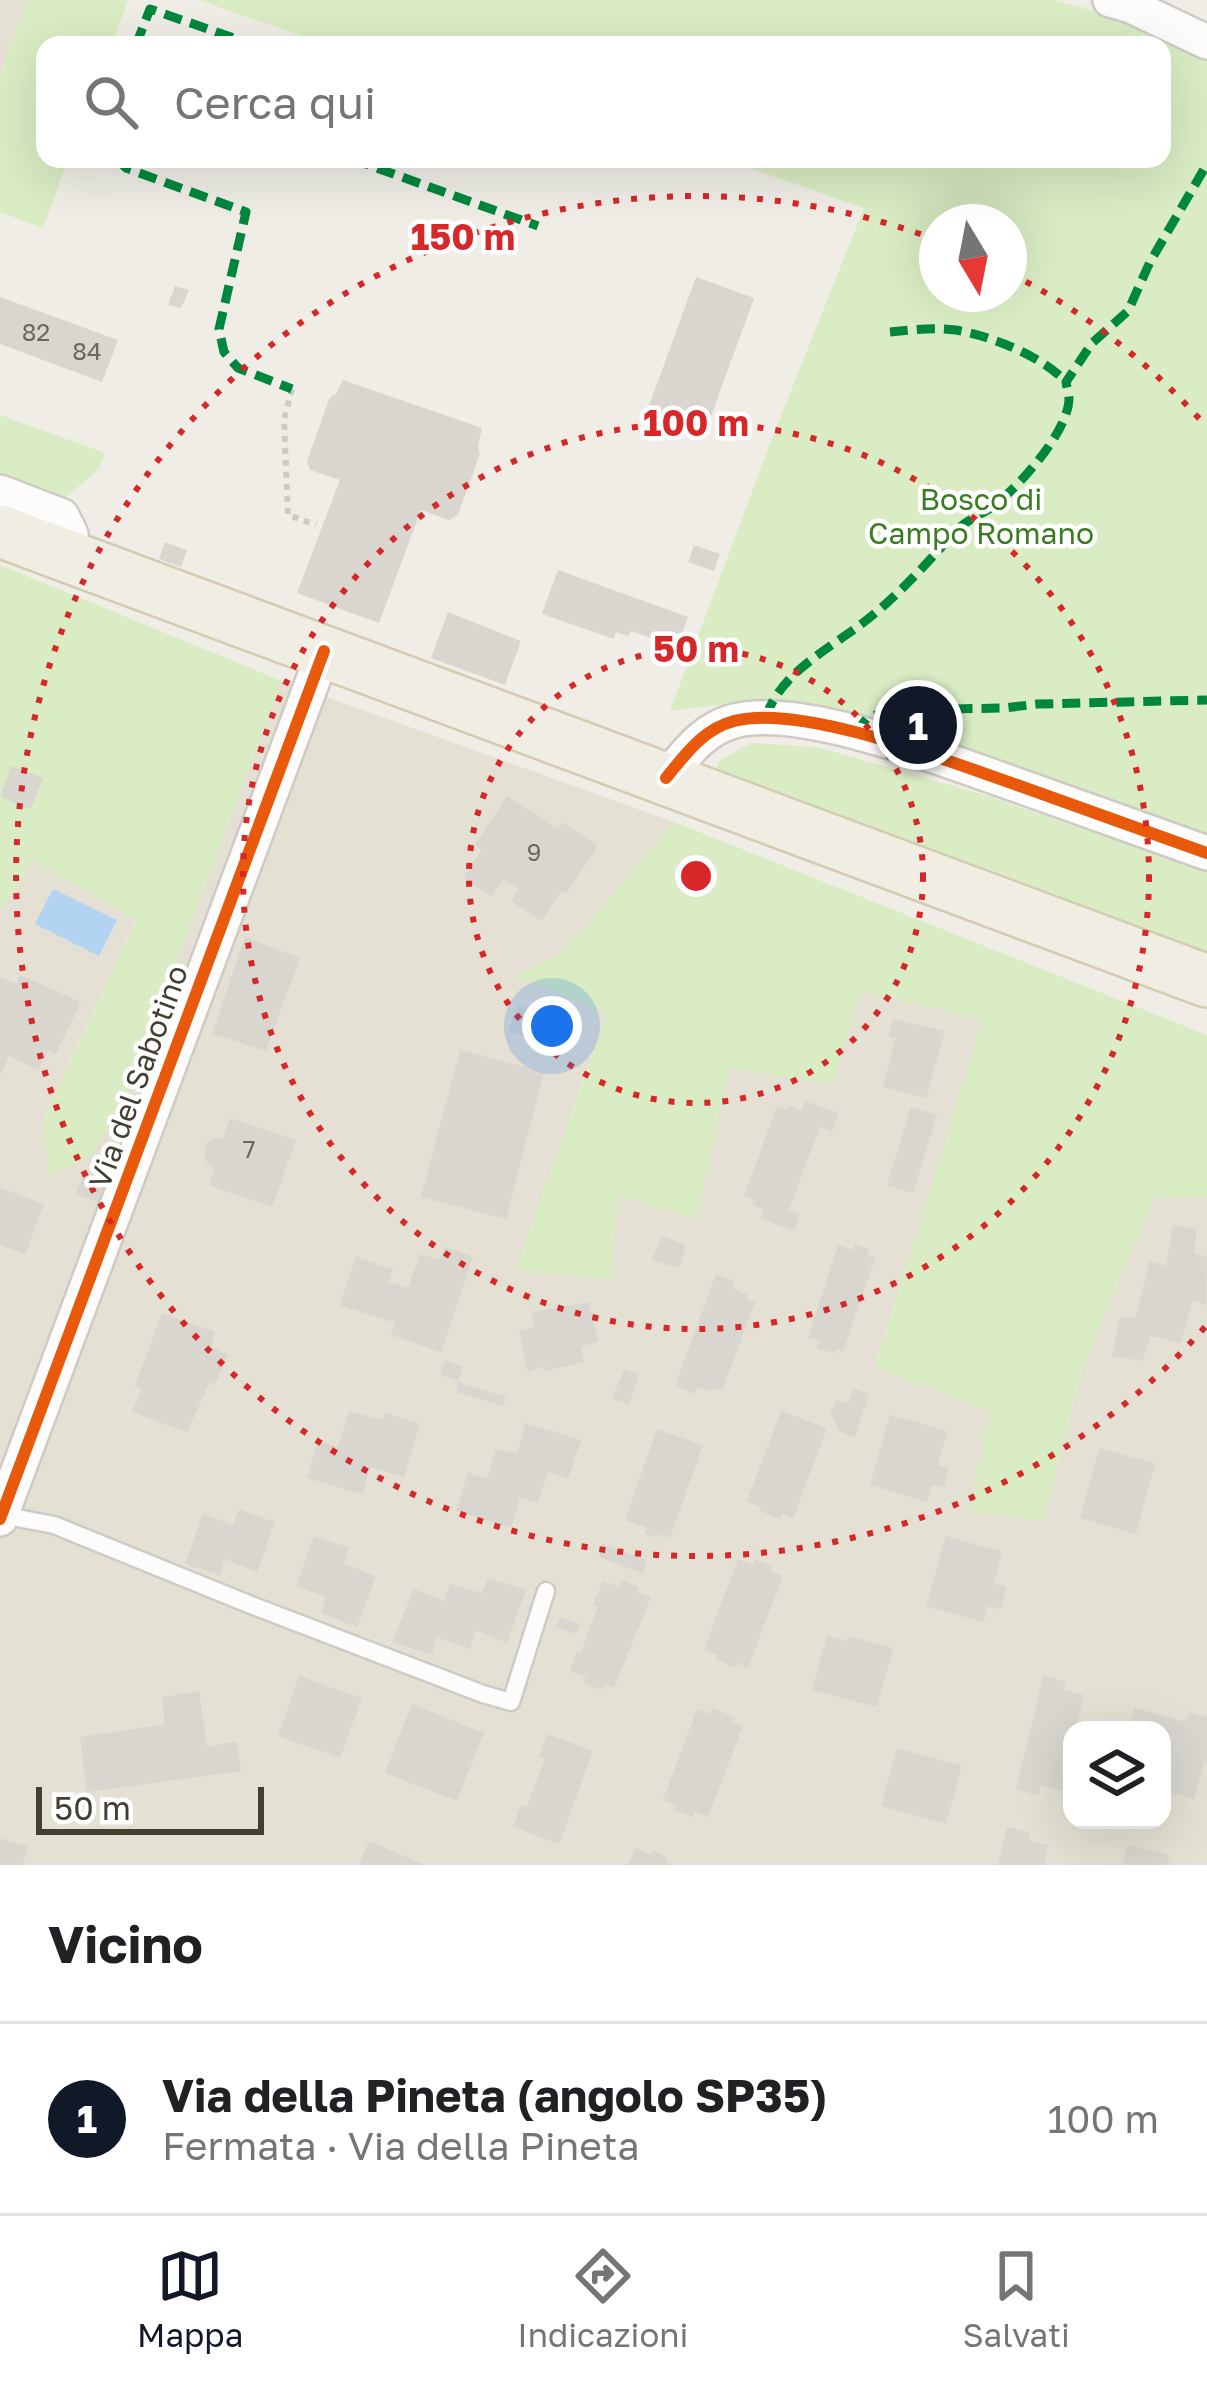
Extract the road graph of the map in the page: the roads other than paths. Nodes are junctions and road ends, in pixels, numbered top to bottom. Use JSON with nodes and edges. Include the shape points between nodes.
{"nodes":[{"id":1,"x":1110,"y":0,"type":"edge"},
{"id":2,"x":1207,"y":42,"type":"edge"},
{"id":3,"x":0,"y":493,"type":"edge"},
{"id":4,"x":0,"y":531,"type":"edge"},
{"id":5,"x":69,"y":556,"type":"junction"},
{"id":6,"x":324,"y":652,"type":"junction"},
{"id":7,"x":666,"y":778,"type":"junction"},
{"id":8,"x":1207,"y":853,"type":"edge"},
{"id":9,"x":1207,"y":982,"type":"edge"},
{"id":10,"x":1,"y":1517,"type":"edge"},
{"id":11,"x":546,"y":1591,"type":"dead end"}],
"edges":[{"from":1,"to":2,"type":"street"},
{"from":3,"to":5,"type":"street","via":[[62,516]]},
{"from":4,"to":5,"type":"main road"},
{"from":5,"to":6,"type":"main road"},
{"from":6,"to":7,"type":"main road"},
{"from":6,"to":10,"type":"street","name":"Via del Sabotino"},
{"from":7,"to":8,"type":"street","via":[[709,730],[735,720],[800,721],[924,752]]},
{"from":7,"to":9,"type":"main road"},
{"from":10,"to":11,"type":"lane","name":"Via del Sabotino","via":[[54,1526],[511,1702]]}]}
